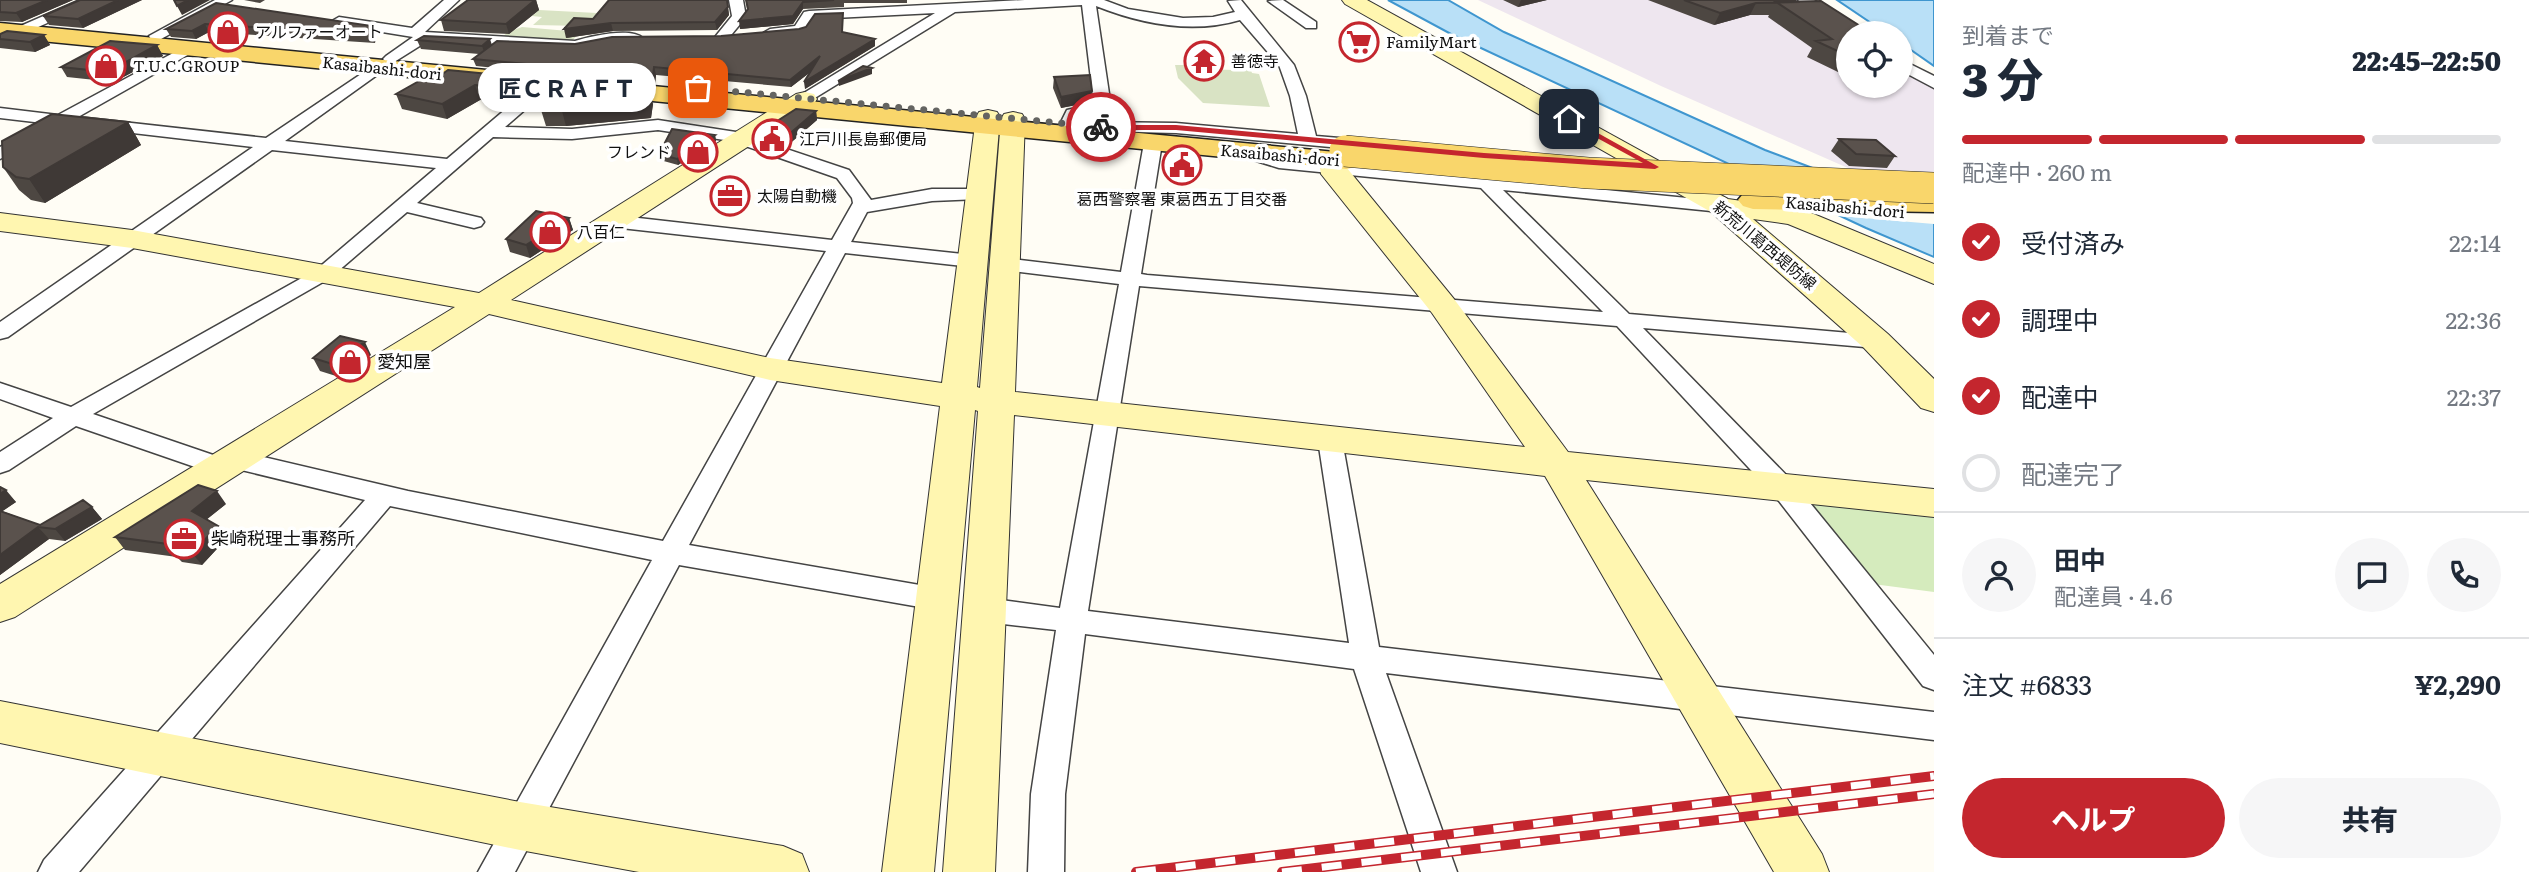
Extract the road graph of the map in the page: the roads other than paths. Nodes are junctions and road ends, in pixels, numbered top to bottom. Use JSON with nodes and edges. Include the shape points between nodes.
{"nodes":[{"id":1,"x":92,"y":0,"type":"edge"},
{"id":2,"x":452,"y":0,"type":"edge"},
{"id":3,"x":736,"y":0,"type":"edge"},
{"id":4,"x":1352,"y":0,"type":"edge"},
{"id":5,"x":1805,"y":0,"type":"edge"},
{"id":6,"x":1092,"y":1,"type":"edge"},
{"id":7,"x":221,"y":2,"type":"edge"},
{"id":8,"x":1254,"y":4,"type":"edge"},
{"id":9,"x":962,"y":5,"type":"edge"},
{"id":10,"x":243,"y":7,"type":"edge"},
{"id":11,"x":322,"y":19,"type":"edge"},
{"id":12,"x":1837,"y":21,"type":"edge"},
{"id":13,"x":1311,"y":25,"type":"dead end"},
{"id":14,"x":11,"y":29,"type":"edge"},
{"id":15,"x":419,"y":35,"type":"junction"},
{"id":16,"x":156,"y":36,"type":"junction"},
{"id":17,"x":651,"y":38,"type":"edge"},
{"id":18,"x":188,"y":49,"type":"junction"},
{"id":19,"x":385,"y":63,"type":"junction"},
{"id":20,"x":1913,"y":71,"type":"edge"},
{"id":21,"x":1934,"y":83,"type":"edge"},
{"id":22,"x":545,"y":84,"type":"junction"},
{"id":23,"x":798,"y":103,"type":"junction"},
{"id":24,"x":0,"y":113,"type":"edge"},
{"id":25,"x":61,"y":120,"type":"junction"},
{"id":26,"x":1000,"y":123,"type":"junction"},
{"id":27,"x":1068,"y":124,"type":"junction"},
{"id":28,"x":1099,"y":127,"type":"junction"},
{"id":29,"x":489,"y":132,"type":"junction"},
{"id":30,"x":742,"y":141,"type":"junction"},
{"id":31,"x":270,"y":143,"type":"junction"},
{"id":32,"x":1153,"y":144,"type":"junction"},
{"id":33,"x":0,"y":154,"type":"edge"},
{"id":34,"x":1333,"y":155,"type":"junction"},
{"id":35,"x":452,"y":165,"type":"junction"},
{"id":36,"x":1655,"y":167,"type":"junction"},
{"id":37,"x":1488,"y":183,"type":"junction"},
{"id":38,"x":1934,"y":188,"type":"edge"},
{"id":39,"x":1746,"y":190,"type":"junction"},
{"id":40,"x":979,"y":193,"type":"junction"},
{"id":41,"x":1934,"y":197,"type":"edge"},
{"id":42,"x":1934,"y":203,"type":"edge"},
{"id":43,"x":404,"y":206,"type":"junction"},
{"id":44,"x":1721,"y":206,"type":"junction"},
{"id":45,"x":860,"y":207,"type":"junction"},
{"id":46,"x":1934,"y":214,"type":"edge"},
{"id":47,"x":612,"y":221,"type":"junction"},
{"id":48,"x":0,"y":222,"type":"edge"},
{"id":49,"x":474,"y":222,"type":"dead end"},
{"id":50,"x":132,"y":239,"type":"junction"},
{"id":51,"x":836,"y":246,"type":"junction"},
{"id":52,"x":988,"y":263,"type":"junction"},
{"id":53,"x":323,"y":274,"type":"junction"},
{"id":54,"x":1934,"y":275,"type":"edge"},
{"id":55,"x":1131,"y":279,"type":"junction"},
{"id":56,"x":484,"y":303,"type":"junction"},
{"id":57,"x":1443,"y":306,"type":"junction"},
{"id":58,"x":1624,"y":321,"type":"junction"},
{"id":59,"x":0,"y":332,"type":"edge"},
{"id":60,"x":1875,"y":341,"type":"junction"},
{"id":61,"x":770,"y":369,"type":"junction"},
{"id":62,"x":0,"y":391,"type":"edge"},
{"id":63,"x":959,"y":397,"type":"junction"},
{"id":64,"x":1934,"y":400,"type":"edge"},
{"id":65,"x":996,"y":402,"type":"junction"},
{"id":66,"x":1107,"y":415,"type":"junction"},
{"id":67,"x":74,"y":417,"type":"junction"},
{"id":68,"x":1330,"y":440,"type":"junction"},
{"id":69,"x":227,"y":463,"type":"junction"},
{"id":70,"x":0,"y":464,"type":"edge"},
{"id":71,"x":1557,"y":464,"type":"junction"},
{"id":72,"x":1784,"y":489,"type":"junction"},
{"id":73,"x":384,"y":496,"type":"junction"},
{"id":74,"x":1934,"y":503,"type":"edge"},
{"id":75,"x":670,"y":553,"type":"junction"},
{"id":76,"x":937,"y":599,"type":"junction"},
{"id":77,"x":0,"y":605,"type":"edge"},
{"id":78,"x":986,"y":610,"type":"junction"},
{"id":79,"x":1072,"y":621,"type":"junction"},
{"id":80,"x":1366,"y":658,"type":"junction"},
{"id":81,"x":1934,"y":677,"type":"edge"},
{"id":82,"x":1697,"y":699,"type":"junction"},
{"id":83,"x":0,"y":722,"type":"edge"},
{"id":84,"x":1934,"y":726,"type":"edge"},
{"id":85,"x":155,"y":755,"type":"junction"},
{"id":86,"x":520,"y":826,"type":"junction"},
{"id":87,"x":56,"y":872,"type":"edge"},
{"id":88,"x":496,"y":872,"type":"edge"},
{"id":89,"x":783,"y":872,"type":"edge"},
{"id":90,"x":908,"y":872,"type":"edge"},
{"id":91,"x":969,"y":872,"type":"edge"},
{"id":92,"x":1046,"y":872,"type":"edge"},
{"id":93,"x":1439,"y":872,"type":"edge"},
{"id":94,"x":1802,"y":872,"type":"edge"}],
"edges":[{"from":1,"to":14,"type":"street"},
{"from":2,"to":15,"type":"street"},
{"from":3,"to":9,"type":"street","via":[[739,17],[717,37],[800,30],[809,15]]},
{"from":4,"to":36,"type":"street","name":"新荒川葛西堤防線"},
{"from":5,"to":12,"type":"street"},
{"from":6,"to":8,"type":"street","via":[[1158,19],[1230,19]]},
{"from":6,"to":9,"type":"street"},
{"from":6,"to":27,"type":"street","via":[[1103,107],[1073,113]]},
{"from":7,"to":10,"type":"street"},
{"from":7,"to":16,"type":"street"},
{"from":8,"to":13,"type":"street"},
{"from":8,"to":34,"type":"street","via":[[1298,99]]},
{"from":9,"to":23,"type":"street"},
{"from":11,"to":15,"type":"street"},
{"from":14,"to":16,"type":"main road","name":"Kasaibashi-dori"},
{"from":14,"to":18,"type":"main road","name":"Kasaibashi-dori"},
{"from":15,"to":17,"type":"street","via":[[576,45],[613,37]]},
{"from":15,"to":19,"type":"street"},
{"from":16,"to":19,"type":"main road","name":"Kasaibashi-dori"},
{"from":18,"to":19,"type":"main road","name":"Kasaibashi-dori"},
{"from":18,"to":25,"type":"street"},
{"from":19,"to":22,"type":"main road","name":"Kasaibashi-dori"},
{"from":19,"to":23,"type":"main road","name":"Kasaibashi-dori"},
{"from":19,"to":31,"type":"street"},
{"from":20,"to":21,"type":"street"},
{"from":22,"to":23,"type":"main road","name":"Kasaibashi-dori"},
{"from":22,"to":29,"type":"street"},
{"from":23,"to":26,"type":"main road","name":"Kasaibashi-dori"},
{"from":23,"to":30,"type":"street"},
{"from":24,"to":25,"type":"street"},
{"from":25,"to":31,"type":"street"},
{"from":25,"to":33,"type":"street"},
{"from":26,"to":27,"type":"main road","name":"Kasaibashi-dori"},
{"from":26,"to":32,"type":"main road","name":"Kasaibashi-dori"},
{"from":26,"to":40,"type":"street"},
{"from":26,"to":52,"type":"street"},
{"from":27,"to":28,"type":"main road","name":"Kasaibashi-dori"},
{"from":28,"to":34,"type":"main road","name":"Kasaibashi-dori"},
{"from":28,"to":34,"type":"street","via":[[1176,128]]},
{"from":29,"to":30,"type":"street","via":[[572,134],[658,125]]},
{"from":29,"to":35,"type":"street"},
{"from":30,"to":45,"type":"street","via":[[843,174],[861,197]]},
{"from":30,"to":47,"type":"street"},
{"from":31,"to":35,"type":"street"},
{"from":31,"to":50,"type":"street"},
{"from":32,"to":34,"type":"main road","name":"Kasaibashi-dori"},
{"from":32,"to":55,"type":"street"},
{"from":34,"to":36,"type":"street"},
{"from":34,"to":37,"type":"street"},
{"from":34,"to":39,"type":"main road","name":"Kasaibashi-dori"},
{"from":34,"to":57,"type":"street","via":[[1335,174]]},
{"from":35,"to":43,"type":"street"},
{"from":36,"to":44,"type":"street","name":"新荒川葛西堤防線"},
{"from":37,"to":44,"type":"street"},
{"from":37,"to":58,"type":"street"},
{"from":38,"to":39,"type":"main road","name":"Kasaibashi-dori","bridge":true},
{"from":39,"to":41,"type":"main road","bridge":true},
{"from":39,"to":42,"type":"main road"},
{"from":39,"to":46,"type":"main road","name":"Kasaibashi-dori"},
{"from":40,"to":45,"type":"street","via":[[932,195]]},
{"from":40,"to":52,"type":"street"},
{"from":43,"to":49,"type":"street"},
{"from":43,"to":53,"type":"street"},
{"from":44,"to":54,"type":"street","via":[[1794,216]]},
{"from":44,"to":60,"type":"street","name":"新荒川葛西堤防線"},
{"from":45,"to":51,"type":"street"},
{"from":47,"to":51,"type":"street"},
{"from":47,"to":56,"type":"street"},
{"from":48,"to":50,"type":"street"},
{"from":50,"to":53,"type":"street"},
{"from":50,"to":59,"type":"street"},
{"from":51,"to":52,"type":"street"},
{"from":51,"to":61,"type":"street"},
{"from":52,"to":55,"type":"street"},
{"from":52,"to":63,"type":"street"},
{"from":52,"to":65,"type":"street"},
{"from":53,"to":56,"type":"street"},
{"from":53,"to":67,"type":"street"},
{"from":55,"to":57,"type":"street"},
{"from":55,"to":66,"type":"street"},
{"from":56,"to":61,"type":"street"},
{"from":56,"to":69,"type":"street"},
{"from":57,"to":58,"type":"street"},
{"from":57,"to":71,"type":"street"},
{"from":58,"to":60,"type":"street"},
{"from":58,"to":72,"type":"street"},
{"from":60,"to":64,"type":"street","name":"新荒川葛西堤防線"},
{"from":61,"to":63,"type":"street"},
{"from":61,"to":75,"type":"street"},
{"from":62,"to":67,"type":"street"},
{"from":63,"to":65,"type":"street"},
{"from":63,"to":76,"type":"street"},
{"from":65,"to":66,"type":"street"},
{"from":65,"to":78,"type":"street"},
{"from":66,"to":68,"type":"street"},
{"from":66,"to":79,"type":"street"},
{"from":67,"to":69,"type":"street"},
{"from":67,"to":70,"type":"street"},
{"from":68,"to":71,"type":"street"},
{"from":68,"to":80,"type":"street"},
{"from":69,"to":73,"type":"street"},
{"from":69,"to":77,"type":"street"},
{"from":71,"to":72,"type":"street"},
{"from":71,"to":82,"type":"street"},
{"from":72,"to":74,"type":"street"},
{"from":72,"to":81,"type":"street"},
{"from":73,"to":75,"type":"street"},
{"from":73,"to":85,"type":"street"},
{"from":75,"to":76,"type":"street"},
{"from":75,"to":86,"type":"street"},
{"from":76,"to":90,"type":"street"},
{"from":78,"to":79,"type":"street"},
{"from":78,"to":91,"type":"street"},
{"from":79,"to":80,"type":"street"},
{"from":79,"to":92,"type":"street","via":[[1048,794]]},
{"from":80,"to":82,"type":"street"},
{"from":80,"to":93,"type":"street"},
{"from":82,"to":84,"type":"street"},
{"from":82,"to":94,"type":"street"},
{"from":83,"to":85,"type":"street"},
{"from":85,"to":86,"type":"street"},
{"from":85,"to":87,"type":"street"},
{"from":86,"to":88,"type":"street"},
{"from":86,"to":89,"type":"street"}]}
